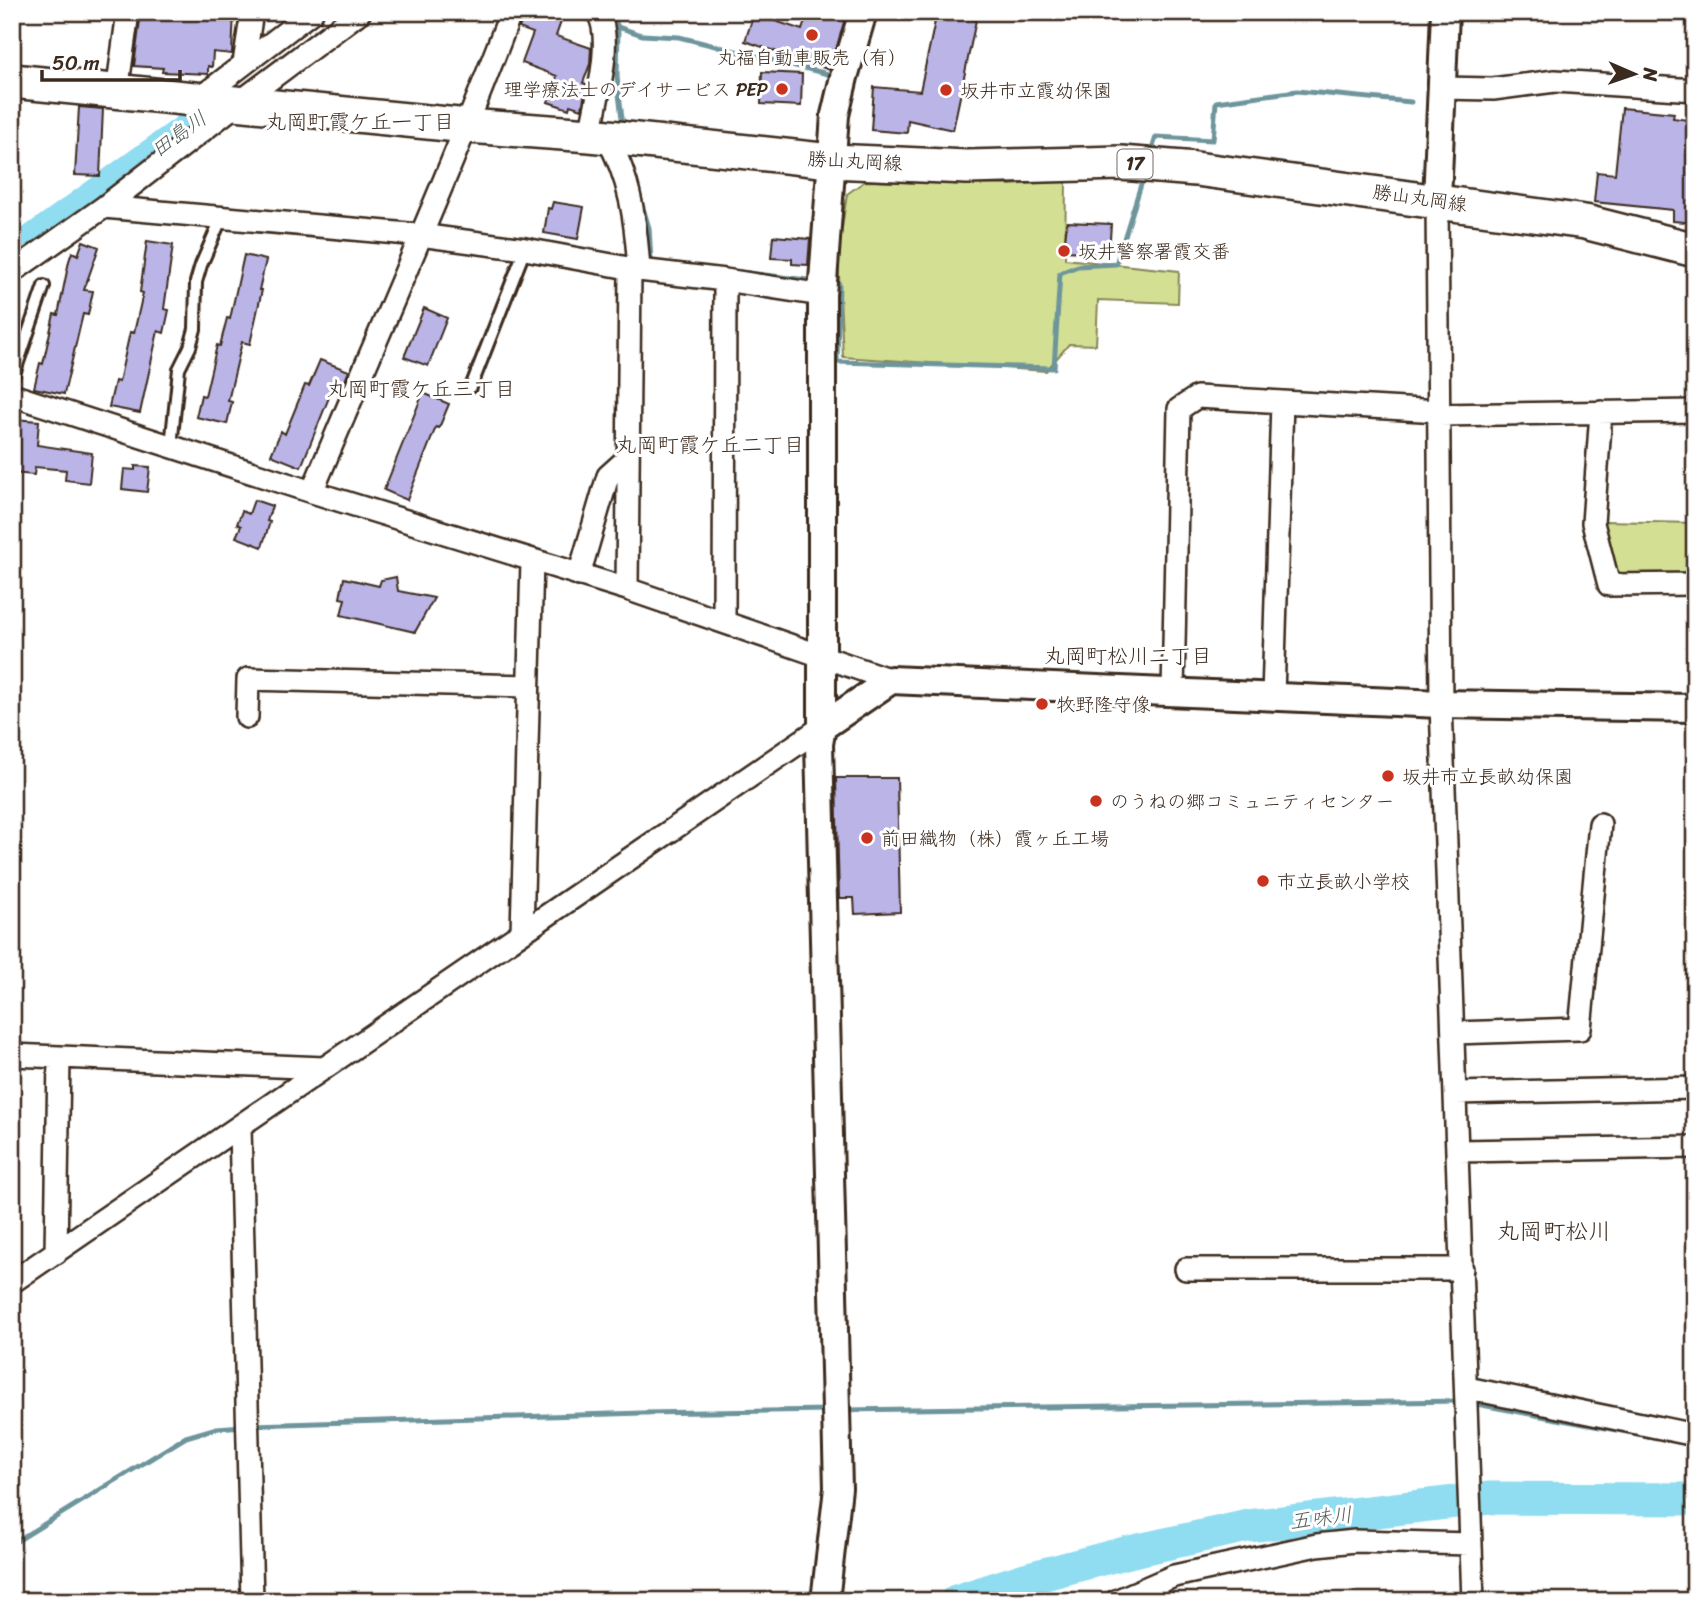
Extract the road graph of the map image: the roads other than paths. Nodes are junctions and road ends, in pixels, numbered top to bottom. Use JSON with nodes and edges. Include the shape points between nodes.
{"nodes":[{"id":1,"x":128,"y":12,"type":"edge"},
{"id":2,"x":252,"y":12,"type":"edge"},
{"id":3,"x":312,"y":12,"type":"edge"},
{"id":4,"x":360,"y":12,"type":"edge"},
{"id":5,"x":511,"y":12,"type":"edge"},
{"id":6,"x":597,"y":12,"type":"edge"},
{"id":7,"x":863,"y":12,"type":"edge"},
{"id":8,"x":1445,"y":12,"type":"edge"},
{"id":9,"x":244,"y":63,"type":"junction"},
{"id":10,"x":12,"y":81,"type":"edge"},
{"id":11,"x":1441,"y":88,"type":"junction"},
{"id":12,"x":1695,"y":90,"type":"edge"},
{"id":13,"x":117,"y":92,"type":"junction"},
{"id":14,"x":197,"y":100,"type":"junction"},
{"id":15,"x":237,"y":104,"type":"junction"},
{"id":16,"x":468,"y":126,"type":"junction"},
{"id":17,"x":598,"y":136,"type":"junction"},
{"id":18,"x":831,"y":161,"type":"junction"},
{"id":19,"x":1437,"y":200,"type":"junction"},
{"id":20,"x":104,"y":207,"type":"junction"},
{"id":21,"x":222,"y":217,"type":"junction"},
{"id":22,"x":420,"y":234,"type":"junction"},
{"id":23,"x":525,"y":249,"type":"junction"},
{"id":24,"x":1695,"y":250,"type":"edge"},
{"id":25,"x":635,"y":269,"type":"junction"},
{"id":26,"x":12,"y":272,"type":"edge"},
{"id":27,"x":725,"y":280,"type":"junction"},
{"id":28,"x":44,"y":286,"type":"dead end"},
{"id":29,"x":822,"y":295,"type":"junction"},
{"id":30,"x":12,"y":380,"type":"edge"},
{"id":31,"x":471,"y":387,"type":"dead end"},
{"id":32,"x":12,"y":395,"type":"edge"},
{"id":33,"x":1282,"y":402,"type":"junction"},
{"id":34,"x":1695,"y":411,"type":"edge"},
{"id":35,"x":1601,"y":412,"type":"junction"},
{"id":36,"x":1438,"y":413,"type":"junction"},
{"id":37,"x":172,"y":446,"type":"junction"},
{"id":38,"x":628,"y":458,"type":"junction"},
{"id":39,"x":312,"y":492,"type":"junction"},
{"id":40,"x":532,"y":561,"type":"junction"},
{"id":41,"x":579,"y":575,"type":"junction"},
{"id":42,"x":1695,"y":584,"type":"edge"},
{"id":43,"x":627,"y":589,"type":"junction"},
{"id":44,"x":724,"y":622,"type":"junction"},
{"id":45,"x":821,"y":655,"type":"junction"},
{"id":46,"x":891,"y":680,"type":"junction"},
{"id":47,"x":528,"y":686,"type":"junction"},
{"id":48,"x":1173,"y":692,"type":"junction"},
{"id":49,"x":1273,"y":697,"type":"junction"},
{"id":50,"x":1441,"y":704,"type":"junction"},
{"id":51,"x":1695,"y":708,"type":"edge"},
{"id":52,"x":247,"y":717,"type":"dead end"},
{"id":53,"x":822,"y":727,"type":"junction"},
{"id":54,"x":1600,"y":824,"type":"dead end"},
{"id":55,"x":522,"y":932,"type":"junction"},
{"id":56,"x":1453,"y":1033,"type":"junction"},
{"id":57,"x":12,"y":1055,"type":"edge"},
{"id":58,"x":59,"y":1057,"type":"junction"},
{"id":59,"x":324,"y":1068,"type":"junction"},
{"id":60,"x":1695,"y":1088,"type":"edge"},
{"id":61,"x":1456,"y":1093,"type":"junction"},
{"id":62,"x":240,"y":1127,"type":"junction"},
{"id":63,"x":1695,"y":1147,"type":"edge"},
{"id":64,"x":1458,"y":1151,"type":"junction"},
{"id":65,"x":56,"y":1253,"type":"junction"},
{"id":66,"x":1186,"y":1269,"type":"dead end"},
{"id":67,"x":1462,"y":1269,"type":"junction"},
{"id":68,"x":12,"y":1282,"type":"edge"},
{"id":69,"x":1467,"y":1388,"type":"junction"},
{"id":70,"x":1695,"y":1435,"type":"edge"},
{"id":71,"x":1470,"y":1541,"type":"junction"},
{"id":72,"x":252,"y":1601,"type":"edge"},
{"id":73,"x":825,"y":1601,"type":"edge"},
{"id":74,"x":1116,"y":1601,"type":"edge"},
{"id":75,"x":1473,"y":1601,"type":"edge"}],
"edges":[{"from":1,"to":13,"type":"street"},
{"from":2,"to":9,"type":"street"},
{"from":3,"to":9,"type":"street"},
{"from":4,"to":15,"type":"street"},
{"from":5,"to":16,"type":"street"},
{"from":6,"to":17,"type":"street","via":[[606,42]]},
{"from":7,"to":18,"type":"street","via":[[835,115]]},
{"from":8,"to":11,"type":"street"},
{"from":9,"to":14,"type":"street"},
{"from":10,"to":13,"type":"main road","name":"勝山丸岡線","number":"17"},
{"from":11,"to":12,"type":"street","via":[[1493,89],[1555,81]]},
{"from":11,"to":19,"type":"street"},
{"from":13,"to":14,"type":"main road","name":"勝山丸岡線","number":"17"},
{"from":14,"to":15,"type":"main road","name":"勝山丸岡線","number":"17"},
{"from":15,"to":16,"type":"main road","name":"勝山丸岡線","number":"17"},
{"from":15,"to":20,"type":"street"},
{"from":16,"to":17,"type":"main road","name":"勝山丸岡線","number":"17"},
{"from":16,"to":22,"type":"street"},
{"from":17,"to":18,"type":"main road","name":"勝山丸岡線","number":"17"},
{"from":17,"to":25,"type":"street","via":[[625,180],[635,222]]},
{"from":18,"to":19,"type":"main road","name":"勝山丸岡線","number":"17","via":[[967,167],[1121,163]]},
{"from":18,"to":29,"type":"street"},
{"from":19,"to":24,"type":"main road","name":"勝山丸岡線","number":"17","via":[[1585,222]]},
{"from":19,"to":36,"type":"street"},
{"from":20,"to":21,"type":"street"},
{"from":20,"to":26,"type":"street"},
{"from":21,"to":22,"type":"street"},
{"from":21,"to":37,"type":"lane","via":[[196,282],[195,329],[179,369]]},
{"from":22,"to":23,"type":"street"},
{"from":22,"to":39,"type":"street"},
{"from":23,"to":25,"type":"street"},
{"from":23,"to":31,"type":"lane"},
{"from":25,"to":27,"type":"street"},
{"from":25,"to":38,"type":"street"},
{"from":27,"to":29,"type":"street"},
{"from":27,"to":44,"type":"street"},
{"from":28,"to":30,"type":"lane"},
{"from":29,"to":45,"type":"street"},
{"from":32,"to":37,"type":"street"},
{"from":33,"to":36,"type":"street"},
{"from":33,"to":48,"type":"street","via":[[1197,397],[1179,409]]},
{"from":33,"to":49,"type":"street"},
{"from":34,"to":35,"type":"street"},
{"from":35,"to":36,"type":"street"},
{"from":35,"to":42,"type":"street","via":[[1593,523],[1609,585]]},
{"from":36,"to":50,"type":"street"},
{"from":37,"to":39,"type":"street"},
{"from":38,"to":41,"type":"street","via":[[608,476]]},
{"from":38,"to":43,"type":"street"},
{"from":39,"to":40,"type":"street"},
{"from":40,"to":41,"type":"street"},
{"from":40,"to":47,"type":"street"},
{"from":41,"to":43,"type":"street"},
{"from":43,"to":44,"type":"street"},
{"from":44,"to":45,"type":"street"},
{"from":45,"to":46,"type":"street"},
{"from":45,"to":53,"type":"street"},
{"from":46,"to":48,"type":"street"},
{"from":46,"to":53,"type":"street"},
{"from":47,"to":52,"type":"street","via":[[248,679]]},
{"from":47,"to":55,"type":"street"},
{"from":48,"to":49,"type":"street"},
{"from":49,"to":50,"type":"street"},
{"from":50,"to":51,"type":"street"},
{"from":50,"to":56,"type":"street"},
{"from":53,"to":55,"type":"street"},
{"from":53,"to":73,"type":"street","via":[[838,1488]]},
{"from":54,"to":56,"type":"street","via":[[1580,1029]]},
{"from":55,"to":59,"type":"street"},
{"from":56,"to":61,"type":"street"},
{"from":57,"to":58,"type":"street"},
{"from":58,"to":59,"type":"street"},
{"from":58,"to":65,"type":"street"},
{"from":59,"to":62,"type":"street"},
{"from":60,"to":61,"type":"street"},
{"from":61,"to":64,"type":"street"},
{"from":62,"to":65,"type":"street"},
{"from":62,"to":72,"type":"street"},
{"from":63,"to":64,"type":"street"},
{"from":64,"to":67,"type":"street"},
{"from":65,"to":68,"type":"street"},
{"from":66,"to":67,"type":"street"},
{"from":67,"to":69,"type":"street"},
{"from":69,"to":70,"type":"street"},
{"from":69,"to":71,"type":"street"},
{"from":71,"to":74,"type":"street","via":[[1317,1545],[1174,1576]]},
{"from":71,"to":75,"type":"street"}]}
